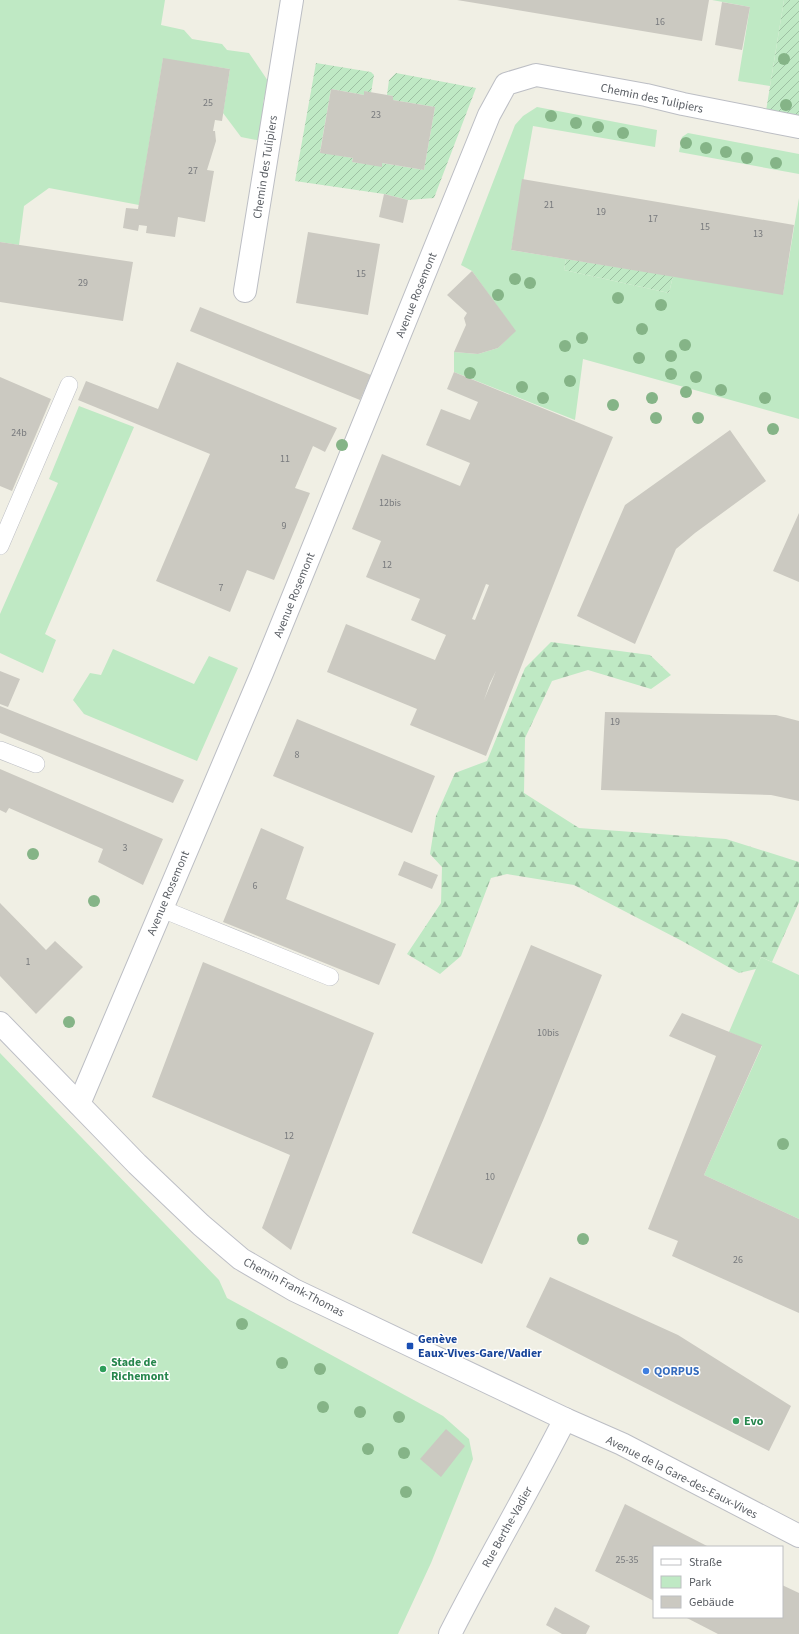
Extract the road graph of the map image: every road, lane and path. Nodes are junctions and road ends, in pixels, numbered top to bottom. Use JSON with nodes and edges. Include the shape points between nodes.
{"nodes":[{"id":1,"x":292,"y":0,"type":"edge"},
{"id":2,"x":506,"y":84,"type":"joint"},
{"id":3,"x":799,"y":127,"type":"edge"},
{"id":4,"x":245,"y":291,"type":"dead end"},
{"id":5,"x":69,"y":385,"type":"dead end"},
{"id":6,"x":0,"y":546,"type":"edge"},
{"id":7,"x":0,"y":750,"type":"edge"},
{"id":8,"x":36,"y":764,"type":"dead end"},
{"id":9,"x":162,"y":909,"type":"junction"},
{"id":10,"x":330,"y":977,"type":"dead end"},
{"id":11,"x":0,"y":1023,"type":"edge"},
{"id":12,"x":79,"y":1104,"type":"junction"},
{"id":13,"x":565,"y":1420,"type":"junction"},
{"id":14,"x":799,"y":1536,"type":"edge"},
{"id":15,"x":450,"y":1634,"type":"edge"}],
"edges":[{"from":1,"to":4,"type":"street","name":"Chemin des Tulipiers"},
{"from":2,"to":3,"type":"street","name":"Chemin des Tulipiers","via":[[536,75]]},
{"from":2,"to":9,"type":"street","name":"Avenue Rosemont","via":[[489,114],[295,594]]},
{"from":5,"to":6,"type":"lane"},
{"from":7,"to":8,"type":"lane"},
{"from":9,"to":10,"type":"lane"},
{"from":9,"to":12,"type":"street","name":"Avenue Rosemont"},
{"from":11,"to":12,"type":"street","name":"Chemin Frank-Thomas"},
{"from":12,"to":13,"type":"street","name":"Chemin Frank-Thomas","via":[[142,1169],[241,1259],[294,1290]]},
{"from":13,"to":14,"type":"street","name":"Avenue de la Gare-des-Eaux-Vives","via":[[622,1444]]},
{"from":13,"to":15,"type":"street","name":"Rue Berthe-Vadier","via":[[478,1577]]}]}
